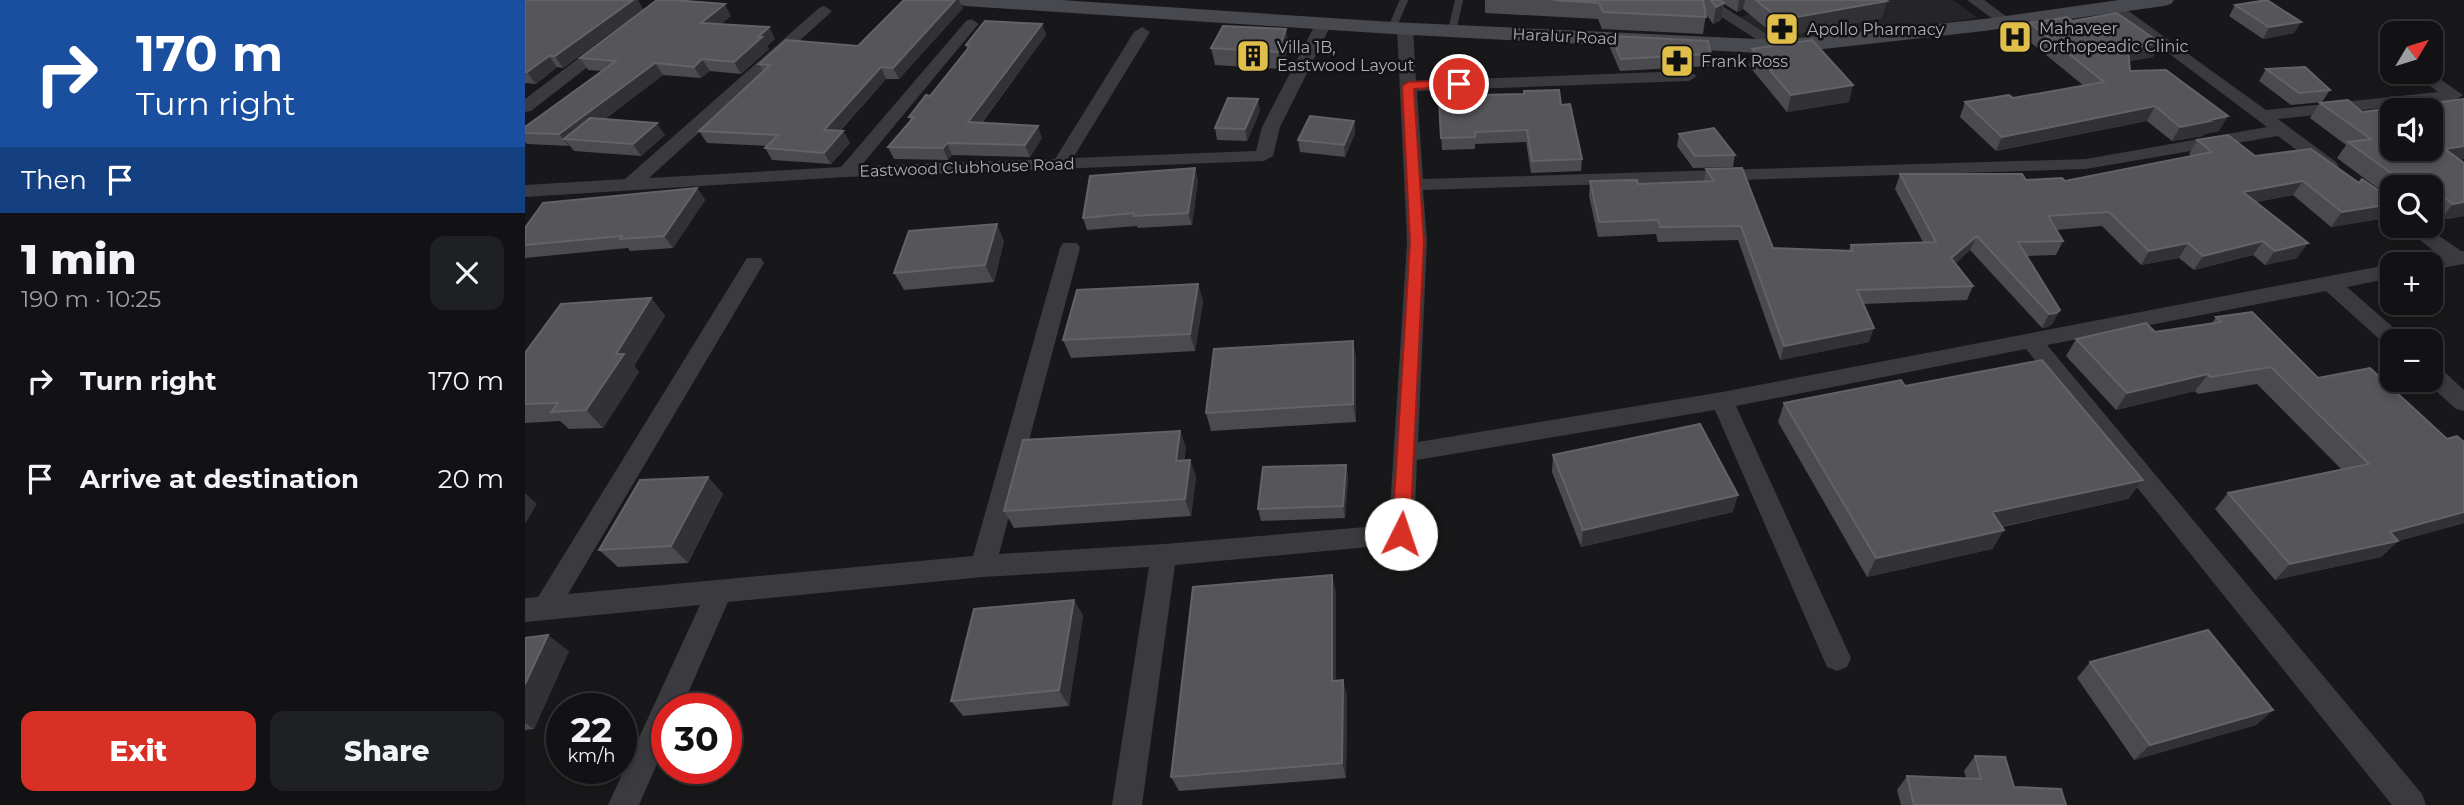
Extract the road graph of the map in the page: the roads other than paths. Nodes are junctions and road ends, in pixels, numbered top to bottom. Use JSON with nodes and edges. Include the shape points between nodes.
{"nodes":[{"id":1,"x":965,"y":0,"type":"edge"},
{"id":2,"x":1404,"y":0,"type":"edge"},
{"id":3,"x":1459,"y":0,"type":"edge"},
{"id":4,"x":1702,"y":0,"type":"edge"},
{"id":5,"x":1974,"y":0,"type":"edge"},
{"id":6,"x":2164,"y":0,"type":"edge"},
{"id":7,"x":2116,"y":7,"type":"junction"},
{"id":8,"x":824,"y":11,"type":"dead end"},
{"id":9,"x":2005,"y":22,"type":"junction"},
{"id":10,"x":1325,"y":23,"type":"junction"},
{"id":11,"x":971,"y":24,"type":"dead end"},
{"id":12,"x":1398,"y":28,"type":"junction"},
{"id":13,"x":624,"y":31,"type":"edge"},
{"id":14,"x":1452,"y":31,"type":"junction"},
{"id":15,"x":1142,"y":32,"type":"dead end"},
{"id":16,"x":1779,"y":47,"type":"junction"},
{"id":17,"x":1689,"y":76,"type":"dead end"},
{"id":18,"x":2438,"y":84,"type":"edge"},
{"id":19,"x":1408,"y":86,"type":"junction"},
{"id":20,"x":525,"y":107,"type":"edge"},
{"id":21,"x":2262,"y":116,"type":"junction"},
{"id":22,"x":2280,"y":130,"type":"junction"},
{"id":23,"x":1061,"y":163,"type":"junction"},
{"id":24,"x":846,"y":172,"type":"junction"},
{"id":25,"x":2345,"y":177,"type":"edge"},
{"id":26,"x":1414,"y":185,"type":"junction"},
{"id":27,"x":629,"y":186,"type":"junction"},
{"id":28,"x":525,"y":191,"type":"edge"},
{"id":29,"x":2431,"y":238,"type":"edge"},
{"id":30,"x":1070,"y":248,"type":"dead end"},
{"id":31,"x":2461,"y":258,"type":"edge"},
{"id":32,"x":2443,"y":261,"type":"edge"},
{"id":33,"x":754,"y":263,"type":"dead end"},
{"id":34,"x":2380,"y":273,"type":"edge"},
{"id":35,"x":2330,"y":283,"type":"junction"},
{"id":36,"x":2382,"y":329,"type":"edge"},
{"id":37,"x":2031,"y":341,"type":"junction"},
{"id":38,"x":2443,"y":384,"type":"edge"},
{"id":39,"x":1722,"y":400,"type":"junction"},
{"id":40,"x":2464,"y":403,"type":"edge"},
{"id":41,"x":1406,"y":453,"type":"junction"},
{"id":42,"x":1164,"y":555,"type":"junction"},
{"id":43,"x":983,"y":566,"type":"junction"},
{"id":44,"x":719,"y":592,"type":"junction"},
{"id":45,"x":536,"y":609,"type":"edge"},
{"id":46,"x":1837,"y":658,"type":"dead end"},
{"id":47,"x":622,"y":805,"type":"edge"},
{"id":48,"x":1127,"y":805,"type":"edge"},
{"id":49,"x":2411,"y":805,"type":"edge"}],
"edges":[{"from":1,"to":10,"type":"street","name":"Haralur Road"},
{"from":2,"to":12,"type":"lane"},
{"from":3,"to":14,"type":"lane"},
{"from":4,"to":16,"type":"street"},
{"from":5,"to":9,"type":"street"},
{"from":6,"to":7,"type":"street","name":"Haralur Road"},
{"from":7,"to":9,"type":"street","name":"Haralur Road"},
{"from":7,"to":21,"type":"street"},
{"from":8,"to":27,"type":"street"},
{"from":9,"to":16,"type":"street","name":"Haralur Road"},
{"from":10,"to":12,"type":"street","name":"Haralur Road"},
{"from":10,"to":23,"type":"street","name":"Eastwood Clubhouse Road","via":[[1271,127],[1264,156]]},
{"from":11,"to":24,"type":"street"},
{"from":12,"to":14,"type":"street","name":"Haralur Road"},
{"from":12,"to":19,"type":"street"},
{"from":13,"to":20,"type":"street"},
{"from":14,"to":16,"type":"street","name":"Haralur Road"},
{"from":15,"to":23,"type":"street"},
{"from":17,"to":19,"type":"street"},
{"from":18,"to":21,"type":"street","via":[[2455,95]]},
{"from":19,"to":26,"type":"street"},
{"from":21,"to":22,"type":"street"},
{"from":22,"to":25,"type":"street"},
{"from":22,"to":26,"type":"street","via":[[2086,163]]},
{"from":23,"to":24,"type":"street","name":"Eastwood Clubhouse Road"},
{"from":24,"to":27,"type":"street","name":"Eastwood Clubhouse Road"},
{"from":26,"to":41,"type":"street","via":[[1417,242]]},
{"from":27,"to":28,"type":"street","name":"Eastwood Clubhouse Road"},
{"from":29,"to":31,"type":"street"},
{"from":30,"to":43,"type":"street"},
{"from":31,"to":32,"type":"street"},
{"from":33,"to":45,"type":"street"},
{"from":34,"to":35,"type":"street"},
{"from":35,"to":36,"type":"street"},
{"from":35,"to":37,"type":"street"},
{"from":37,"to":39,"type":"street"},
{"from":37,"to":49,"type":"street"},
{"from":38,"to":40,"type":"street"},
{"from":39,"to":41,"type":"street"},
{"from":39,"to":46,"type":"street"},
{"from":41,"to":42,"type":"street","via":[[1401,534]]},
{"from":42,"to":43,"type":"street"},
{"from":42,"to":48,"type":"street"},
{"from":43,"to":44,"type":"street"},
{"from":44,"to":45,"type":"street"},
{"from":44,"to":47,"type":"street"}]}
